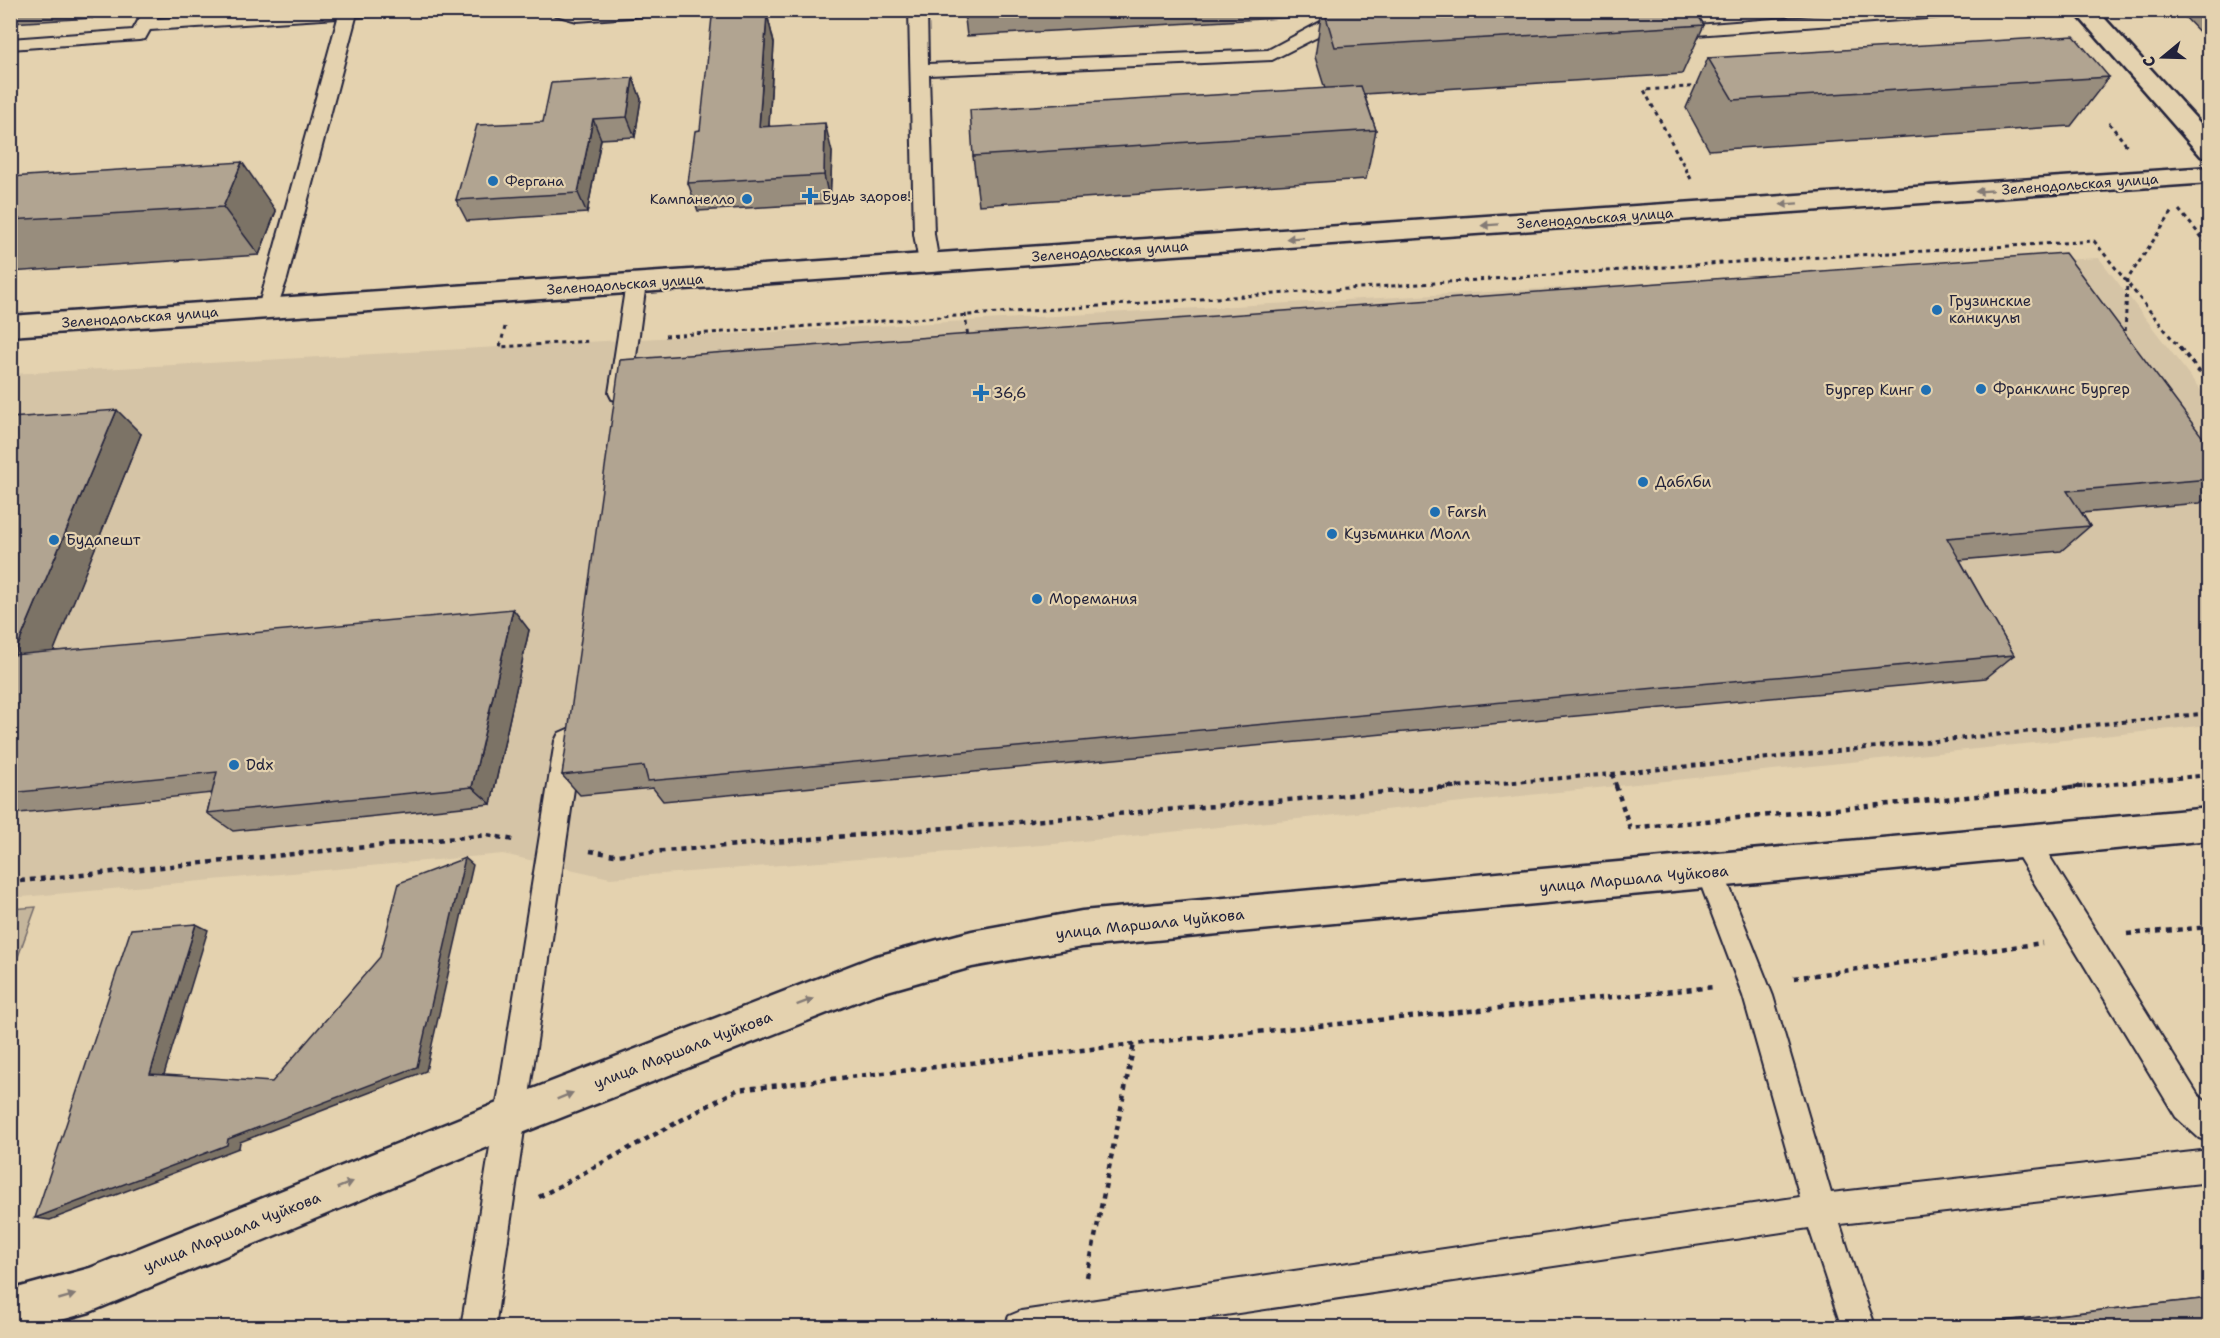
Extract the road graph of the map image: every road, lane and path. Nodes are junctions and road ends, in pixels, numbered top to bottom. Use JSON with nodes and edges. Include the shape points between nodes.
{"nodes":[{"id":1,"x":379,"y":10,"type":"edge"},
{"id":2,"x":558,"y":10,"type":"edge"},
{"id":3,"x":658,"y":10,"type":"edge"},
{"id":4,"x":918,"y":10,"type":"edge"},
{"id":5,"x":1375,"y":10,"type":"edge"},
{"id":6,"x":1616,"y":10,"type":"edge"},
{"id":7,"x":1968,"y":10,"type":"edge"},
{"id":8,"x":2084,"y":10,"type":"edge"},
{"id":9,"x":349,"y":11,"type":"edge"},
{"id":10,"x":148,"y":18,"type":"edge"},
{"id":11,"x":10,"y":44,"type":"edge"},
{"id":12,"x":920,"y":70,"type":"junction"},
{"id":13,"x":1704,"y":85,"type":"dead end"},
{"id":14,"x":2109,"y":123,"type":"dead end"},
{"id":15,"x":2210,"y":150,"type":"edge"},
{"id":16,"x":2132,"y":152,"type":"dead end"},
{"id":17,"x":2210,"y":175,"type":"edge"},
{"id":18,"x":1693,"y":182,"type":"dead end"},
{"id":19,"x":2210,"y":247,"type":"edge"},
{"id":20,"x":929,"y":263,"type":"junction"},
{"id":21,"x":2127,"y":280,"type":"junction"},
{"id":22,"x":636,"y":283,"type":"junction"},
{"id":23,"x":268,"y":308,"type":"junction"},
{"id":24,"x":965,"y":314,"type":"junction"},
{"id":25,"x":10,"y":326,"type":"edge"},
{"id":26,"x":628,"y":338,"type":"junction"},
{"id":27,"x":2126,"y":339,"type":"edge"},
{"id":28,"x":968,"y":343,"type":"edge"},
{"id":29,"x":500,"y":348,"type":"dead end"},
{"id":30,"x":2210,"y":385,"type":"edge"},
{"id":31,"x":616,"y":416,"type":"edge"},
{"id":32,"x":2210,"y":713,"type":"edge"},
{"id":33,"x":572,"y":717,"type":"edge"},
{"id":34,"x":1612,"y":774,"type":"junction"},
{"id":35,"x":2210,"y":775,"type":"edge"},
{"id":36,"x":2210,"y":824,"type":"edge"},
{"id":37,"x":2025,"y":842,"type":"junction"},
{"id":38,"x":553,"y":846,"type":"junction"},
{"id":39,"x":1710,"y":872,"type":"junction"},
{"id":40,"x":10,"y":882,"type":"edge"},
{"id":41,"x":2210,"y":927,"type":"edge"},
{"id":42,"x":2083,"y":938,"type":"junction"},
{"id":43,"x":1754,"y":984,"type":"junction"},
{"id":44,"x":1134,"y":1044,"type":"junction"},
{"id":45,"x":2198,"y":1104,"type":"edge"},
{"id":46,"x":512,"y":1117,"type":"junction"},
{"id":47,"x":2210,"y":1127,"type":"edge"},
{"id":48,"x":2210,"y":1166,"type":"edge"},
{"id":49,"x":1820,"y":1210,"type":"junction"},
{"id":50,"x":495,"y":1221,"type":"junction"},
{"id":51,"x":10,"y":1312,"type":"edge"},
{"id":52,"x":1078,"y":1319,"type":"junction"},
{"id":53,"x":478,"y":1328,"type":"edge"},
{"id":54,"x":1021,"y":1328,"type":"edge"},
{"id":55,"x":1859,"y":1328,"type":"edge"}],
"edges":[{"from":1,"to":9,"type":"lane"},
{"from":2,"to":3,"type":"lane","via":[[577,16]]},
{"from":4,"to":12,"type":"lane"},
{"from":5,"to":12,"type":"lane","via":[[1353,12],[1272,55]]},
{"from":6,"to":7,"type":"lane","via":[[1696,30]]},
{"from":8,"to":15,"type":"street"},
{"from":9,"to":10,"type":"lane"},
{"from":9,"to":23,"type":"lane"},
{"from":10,"to":11,"type":"lane","via":[[139,35]]},
{"from":12,"to":20,"type":"lane","via":[[924,234]]},
{"from":13,"to":18,"type":"path","via":[[1644,90]]},
{"from":14,"to":16,"type":"path"},
{"from":17,"to":20,"type":"street","name":"Зеленодольская улица","one_way":true},
{"from":19,"to":21,"type":"path","via":[[2176,206]]},
{"from":20,"to":22,"type":"street","name":"Зеленодольская улица"},
{"from":21,"to":24,"type":"path","via":[[2094,241]]},
{"from":21,"to":27,"type":"path"},
{"from":21,"to":30,"type":"path"},
{"from":22,"to":23,"type":"street","name":"Зеленодольская улица"},
{"from":22,"to":26,"type":"lane"},
{"from":23,"to":25,"type":"street","name":"Зеленодольская улица"},
{"from":24,"to":26,"type":"path"},
{"from":24,"to":28,"type":"path"},
{"from":26,"to":29,"type":"path"},
{"from":26,"to":31,"type":"lane"},
{"from":32,"to":34,"type":"path"},
{"from":33,"to":38,"type":"lane"},
{"from":34,"to":35,"type":"path","via":[[1630,828]]},
{"from":34,"to":38,"type":"path","via":[[615,855]]},
{"from":36,"to":37,"type":"street","name":"улица Маршала Чуйкова"},
{"from":37,"to":39,"type":"street","name":"улица Маршала Чуйкова"},
{"from":37,"to":42,"type":"lane"},
{"from":38,"to":40,"type":"path","via":[[487,835]]},
{"from":38,"to":46,"type":"lane"},
{"from":39,"to":43,"type":"lane"},
{"from":46,"to":39,"type":"street","name":"улица Маршала Чуйкова","one_way":true,"via":[[873,976],[972,949],[1082,929]]},
{"from":41,"to":42,"type":"path"},
{"from":42,"to":43,"type":"path"},
{"from":42,"to":45,"type":"lane"},
{"from":43,"to":44,"type":"path"},
{"from":43,"to":49,"type":"lane"},
{"from":44,"to":50,"type":"path","via":[[737,1090]]},
{"from":44,"to":52,"type":"path"},
{"from":45,"to":47,"type":"lane"},
{"from":46,"to":50,"type":"lane"},
{"from":51,"to":46,"type":"street","name":"улица Маршала Чуйкова","one_way":true,"via":[[90,1290]]},
{"from":48,"to":49,"type":"lane"},
{"from":49,"to":52,"type":"lane"},
{"from":49,"to":55,"type":"lane"},
{"from":50,"to":53,"type":"lane"},
{"from":52,"to":54,"type":"lane"}]}
